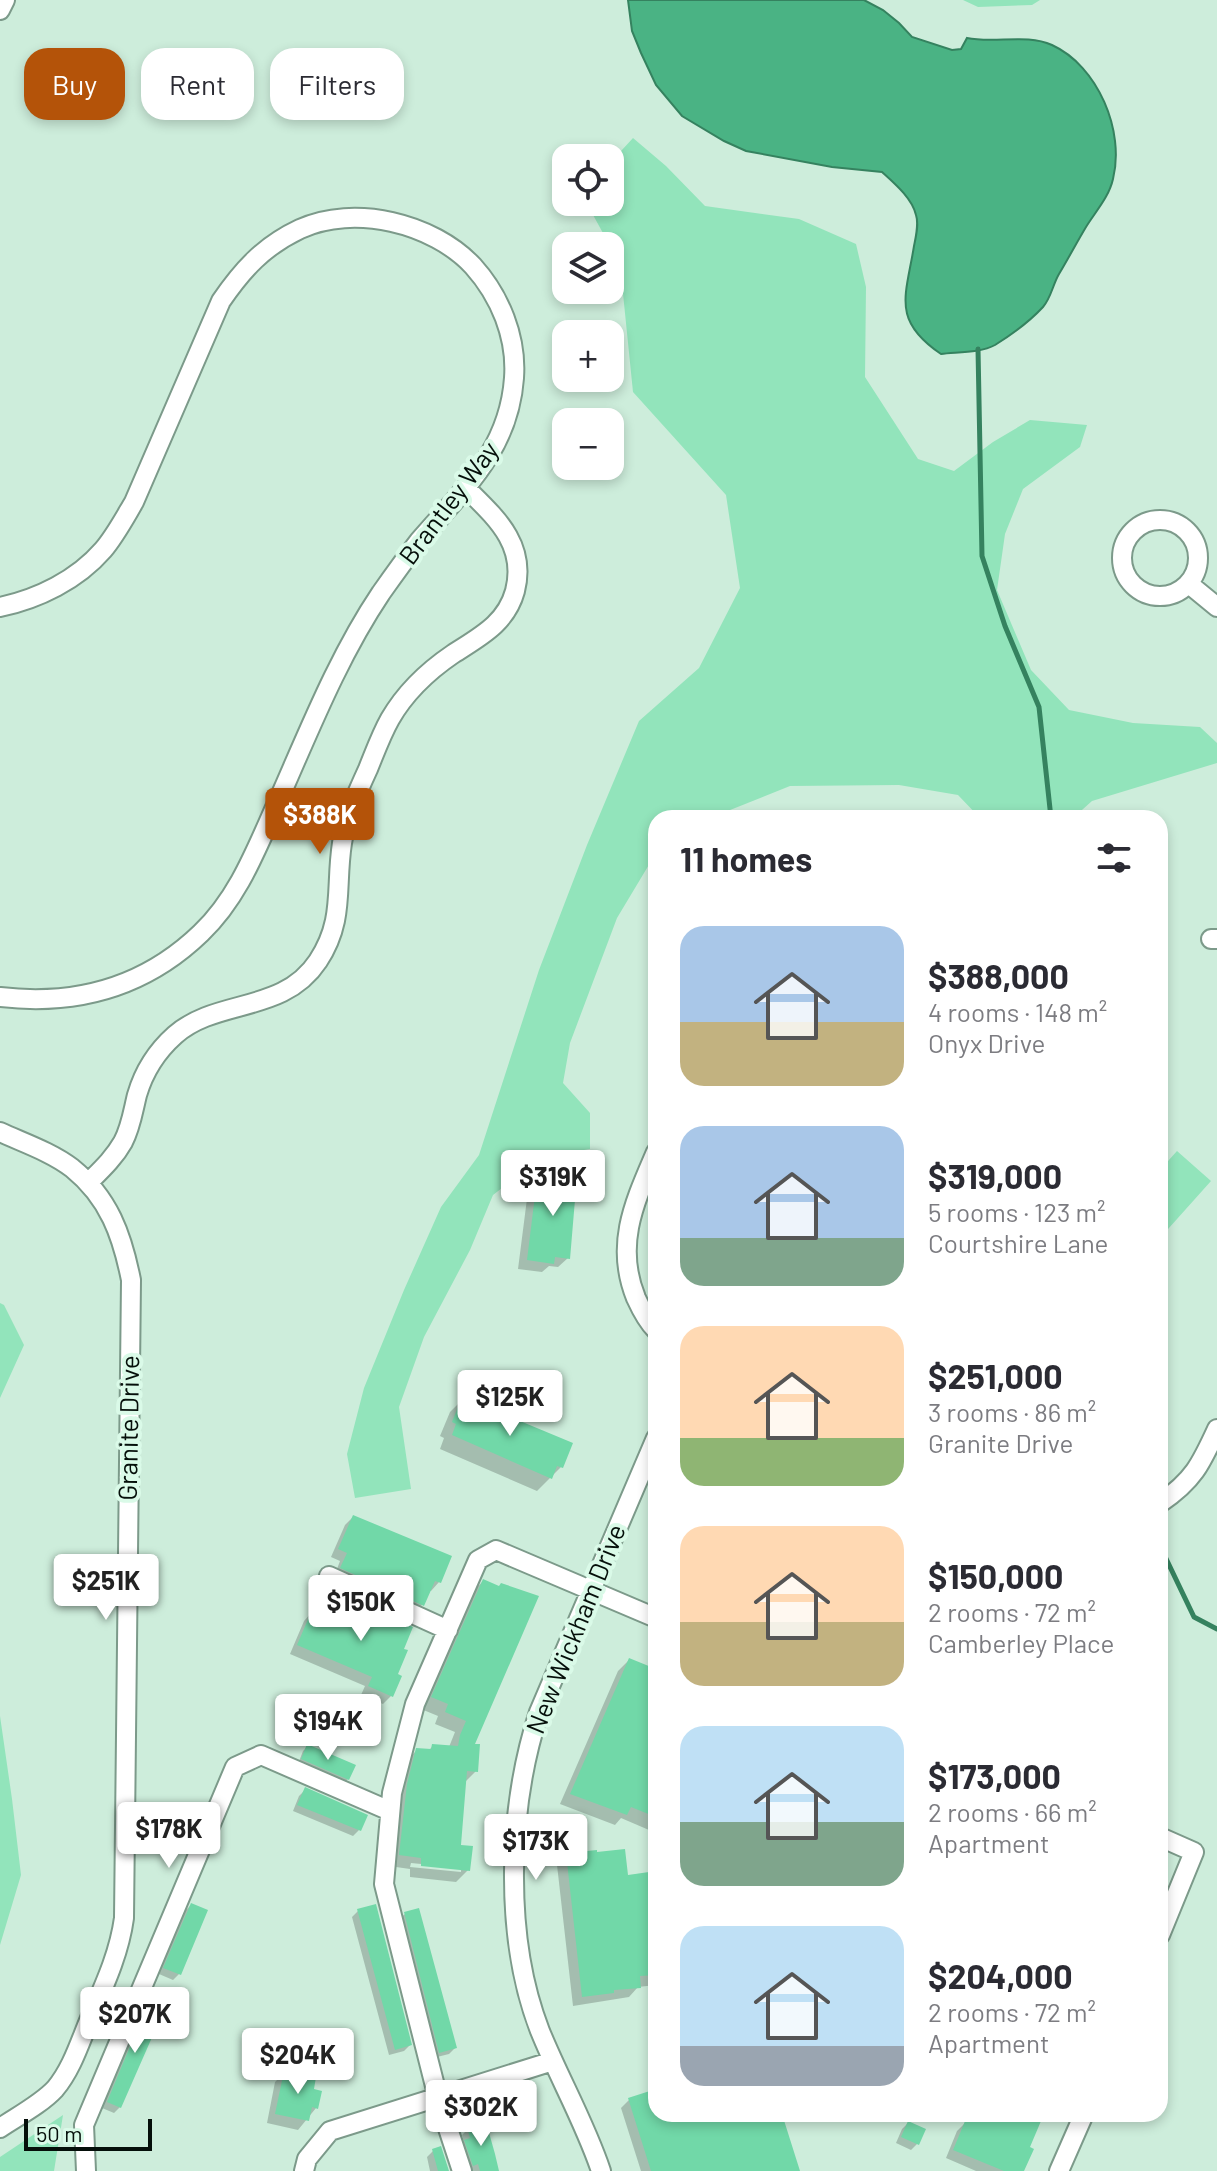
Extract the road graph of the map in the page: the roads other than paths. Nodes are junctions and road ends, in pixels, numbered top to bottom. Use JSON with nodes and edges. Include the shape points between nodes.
{"nodes":[{"id":1,"x":5,"y":0,"type":"edge"},
{"id":2,"x":0,"y":10,"type":"edge"},
{"id":3,"x":466,"y":488,"type":"junction"},
{"id":4,"x":1189,"y":584,"type":"junction"},
{"id":5,"x":0,"y":607,"type":"edge"},
{"id":6,"x":1217,"y":607,"type":"edge"},
{"id":7,"x":0,"y":997,"type":"edge"},
{"id":8,"x":0,"y":1132,"type":"edge"},
{"id":9,"x":648,"y":1171,"type":"edge"},
{"id":10,"x":88,"y":1183,"type":"junction"},
{"id":11,"x":648,"y":1318,"type":"edge"},
{"id":12,"x":1217,"y":1429,"type":"edge"},
{"id":13,"x":648,"y":1456,"type":"edge"},
{"id":14,"x":1168,"y":1497,"type":"edge"},
{"id":15,"x":329,"y":1576,"type":"dead end"},
{"id":16,"x":590,"y":1589,"type":"junction"},
{"id":17,"x":648,"y":1614,"type":"edge"},
{"id":18,"x":448,"y":1630,"type":"junction"},
{"id":19,"x":390,"y":1811,"type":"junction"},
{"id":20,"x":1168,"y":1841,"type":"edge"},
{"id":21,"x":1168,"y":1915,"type":"edge"},
{"id":22,"x":553,"y":2061,"type":"junction"},
{"id":23,"x":438,"y":2098,"type":"junction"},
{"id":24,"x":1080,"y":2122,"type":"edge"},
{"id":25,"x":0,"y":2128,"type":"edge"},
{"id":26,"x":86,"y":2171,"type":"edge"},
{"id":27,"x":304,"y":2171,"type":"edge"},
{"id":28,"x":462,"y":2171,"type":"edge"},
{"id":29,"x":601,"y":2171,"type":"edge"},
{"id":30,"x":1059,"y":2171,"type":"edge"}],
"edges":[{"from":1,"to":2,"type":"street"},
{"from":3,"to":5,"type":"street","name":"Brantley Way","via":[[501,435],[511,403],[512,344],[504,315],[471,265],[426,233],[394,222],[339,218],[302,228],[267,247],[240,273],[209,326],[134,502],[102,552],[38,597]]},
{"from":3,"to":7,"type":"street","name":"Brantley Way","via":[[416,545],[351,644],[249,867],[203,932],[172,958],[107,989],[73,998]]},
{"from":3,"to":10,"type":"street","via":[[511,539],[517,564],[515,591],[492,629],[434,669],[391,718],[346,823],[339,907],[323,951],[307,974],[281,993],[212,1014],[166,1043],[144,1075],[124,1140]]},
{"from":4,"to":4,"type":"street","via":[[1156,597],[1134,587],[1121,554],[1132,531],[1155,520],[1181,525],[1197,546],[1199,559]]},
{"from":4,"to":6,"type":"street"},
{"from":8,"to":10,"type":"street","name":"Granite Drive","via":[[71,1167]]},
{"from":9,"to":11,"type":"street","via":[[631,1217],[625,1255],[630,1282]]},
{"from":10,"to":25,"type":"street","name":"Granite Drive","via":[[120,1232],[131,1280],[124,1918],[115,1959],[70,2065],[51,2093]]},
{"from":12,"to":14,"type":"street","via":[[1193,1475]]},
{"from":13,"to":16,"type":"street","name":"New Wickham Drive"},
{"from":15,"to":18,"type":"street"},
{"from":16,"to":17,"type":"street"},
{"from":16,"to":18,"type":"street","via":[[496,1550],[478,1560]]},
{"from":16,"to":22,"type":"street","name":"New Wickham Drive","via":[[529,1742],[514,1851],[518,1937],[539,2027]]},
{"from":18,"to":19,"type":"street","via":[[415,1704]]},
{"from":19,"to":23,"type":"street","via":[[384,1884]]},
{"from":19,"to":26,"type":"street","via":[[261,1755],[235,1767],[84,2125]]},
{"from":20,"to":21,"type":"street","via":[[1194,1852]]},
{"from":22,"to":23,"type":"street"},
{"from":22,"to":29,"type":"street","name":"New Wickham Drive"},
{"from":23,"to":27,"type":"street","via":[[330,2131],[307,2159]]},
{"from":23,"to":28,"type":"street"},
{"from":24,"to":30,"type":"street"}]}
